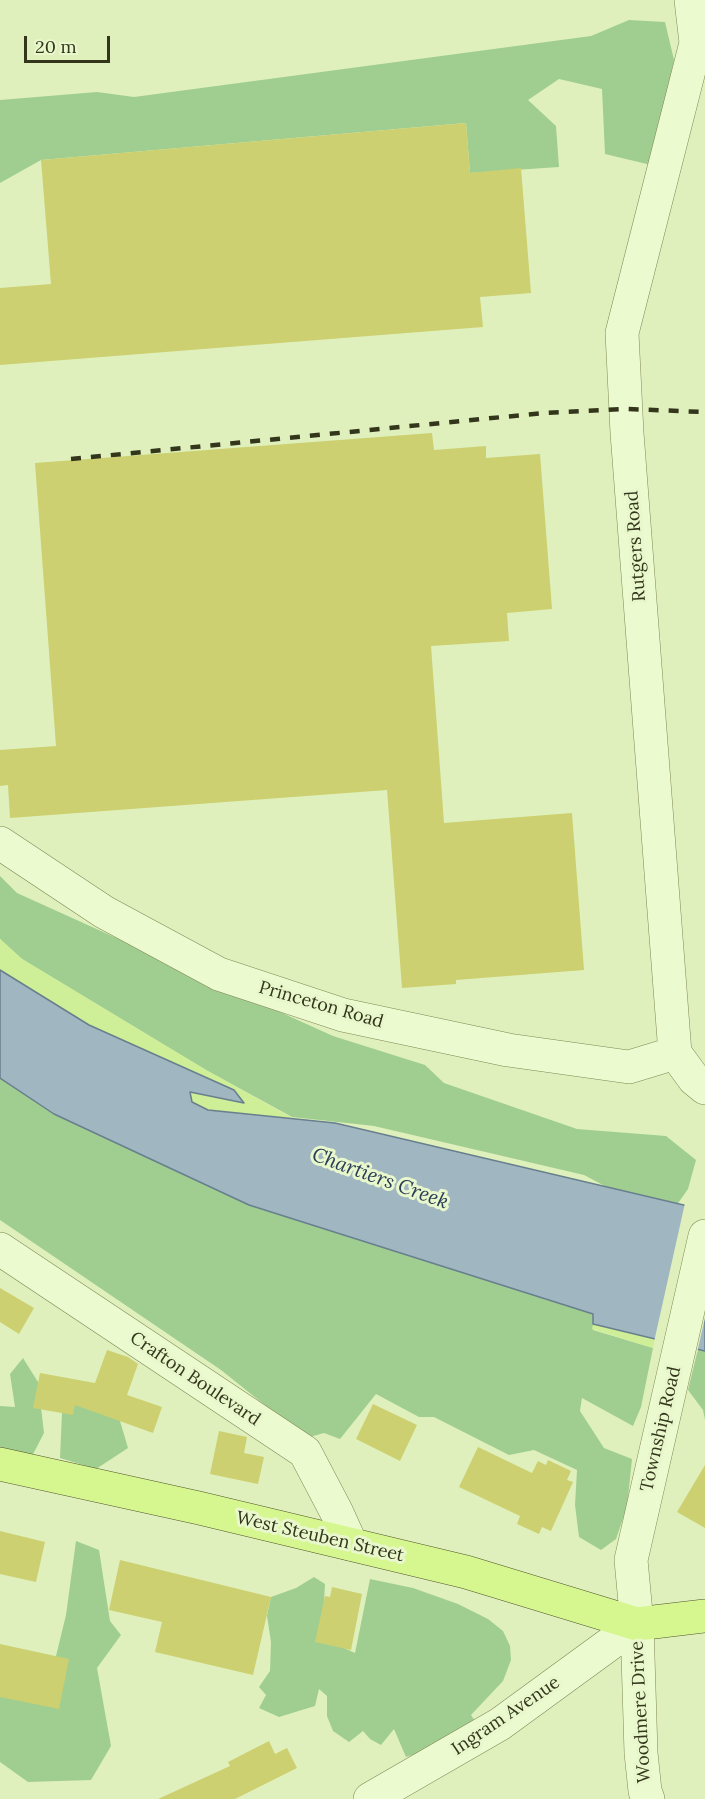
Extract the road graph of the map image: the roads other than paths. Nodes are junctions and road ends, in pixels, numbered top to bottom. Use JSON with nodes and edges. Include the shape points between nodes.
{"nodes":[{"id":1,"x":691,"y":0,"type":"edge"},
{"id":2,"x":700,"y":43,"type":"edge"},
{"id":3,"x":0,"y":843,"type":"edge"},
{"id":4,"x":675,"y":1053,"type":"junction"},
{"id":5,"x":705,"y":1088,"type":"edge"},
{"id":6,"x":705,"y":1236,"type":"edge"},
{"id":7,"x":0,"y":1250,"type":"edge"},
{"id":8,"x":0,"y":1464,"type":"edge"},
{"id":9,"x":351,"y":1544,"type":"junction"},
{"id":10,"x":705,"y":1616,"type":"edge"},
{"id":11,"x":636,"y":1624,"type":"junction"},
{"id":12,"x":370,"y":1799,"type":"edge"},
{"id":13,"x":648,"y":1799,"type":"edge"}],
"edges":[{"from":1,"to":2,"type":"street","name":"Rutgers Road"},
{"from":2,"to":4,"type":"street","name":"Rutgers Road","via":[[622,333]]},
{"from":3,"to":4,"type":"street","name":"Princeton Road","via":[[104,912],[219,974],[343,1015],[508,1050],[629,1067]]},
{"from":4,"to":5,"type":"street"},
{"from":6,"to":11,"type":"street","name":"Township Road","via":[[631,1560]]},
{"from":7,"to":9,"type":"street","name":"Crafton Boulevard","via":[[305,1452]]},
{"from":8,"to":9,"type":"main road","name":"West Steuben Street"},
{"from":9,"to":11,"type":"main road","name":"West Steuben Street","via":[[466,1572]]},
{"from":10,"to":11,"type":"main road"},
{"from":11,"to":12,"type":"street","name":"Ingram Avenue","via":[[500,1724]]},
{"from":11,"to":13,"type":"street","name":"Woodmere Drive","via":[[641,1753]]}]}
